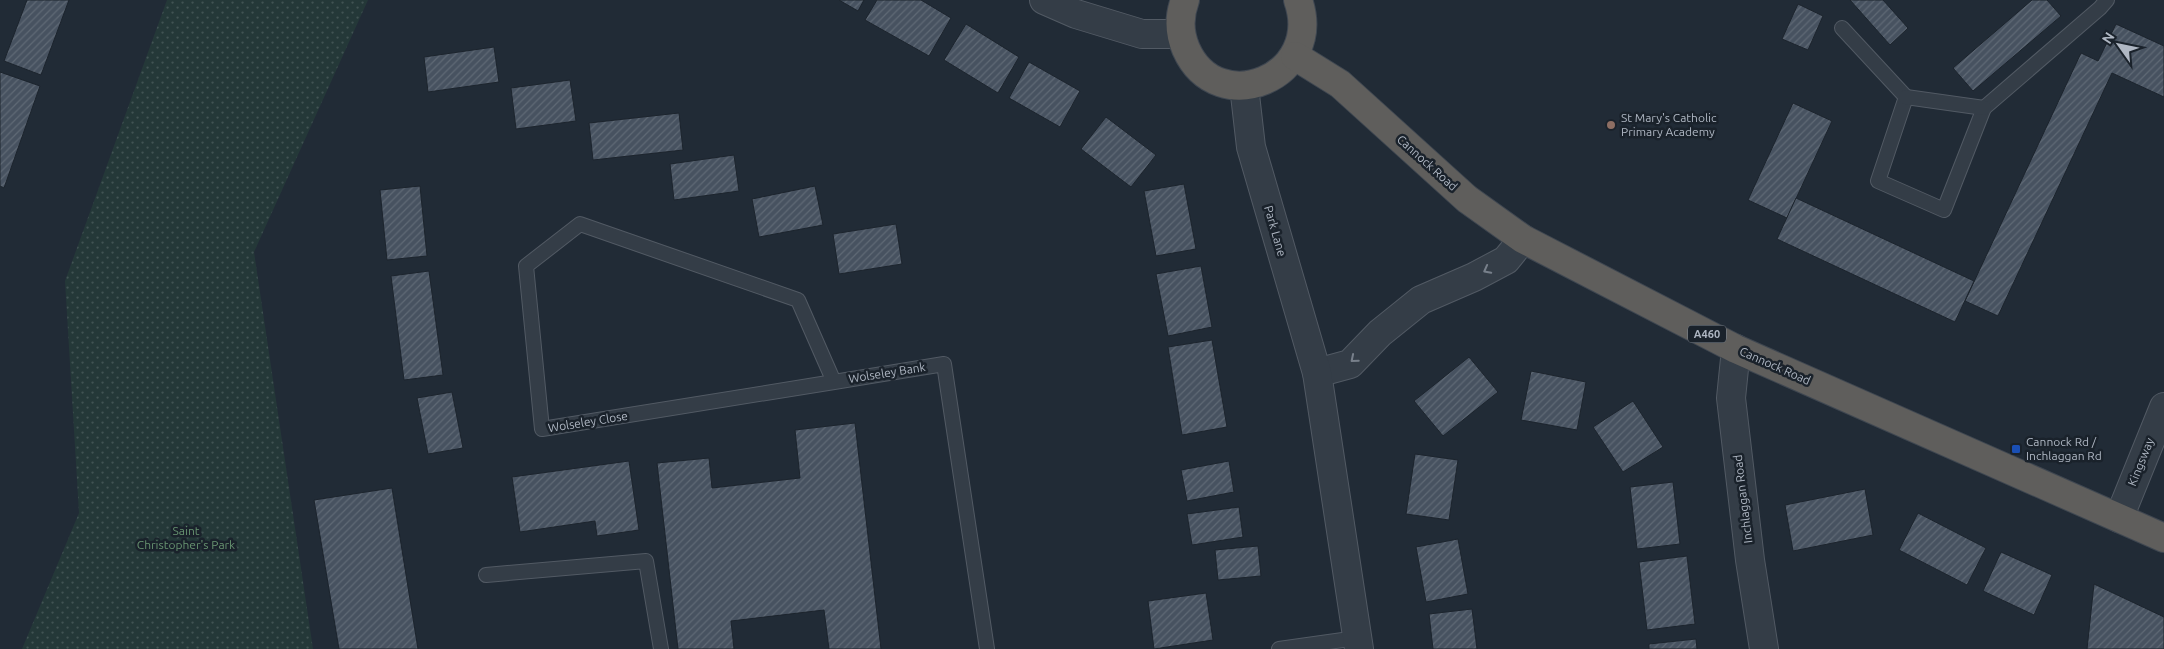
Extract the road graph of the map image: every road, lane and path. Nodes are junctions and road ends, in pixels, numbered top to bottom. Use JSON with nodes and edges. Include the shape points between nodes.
{"nodes":[{"id":1,"x":1044,"y":0,"type":"edge"},
{"id":2,"x":1185,"y":0,"type":"edge"},
{"id":3,"x":1298,"y":0,"type":"edge"},
{"id":4,"x":2107,"y":0,"type":"edge"},
{"id":5,"x":1842,"y":28,"type":"dead end"},
{"id":6,"x":1181,"y":34,"type":"junction"},
{"id":7,"x":1295,"y":56,"type":"junction"},
{"id":8,"x":1244,"y":86,"type":"junction"},
{"id":9,"x":1906,"y":96,"type":"junction"},
{"id":10,"x":1984,"y":108,"type":"junction"},
{"id":11,"x":580,"y":224,"type":"joint"},
{"id":12,"x":1522,"y":239,"type":"junction"},
{"id":13,"x":1736,"y":349,"type":"junction"},
{"id":14,"x":1317,"y":373,"type":"junction"},
{"id":15,"x":834,"y":382,"type":"junction"},
{"id":16,"x":2164,"y":407,"type":"edge"},
{"id":17,"x":2119,"y":518,"type":"junction"},
{"id":18,"x":2164,"y":538,"type":"edge"},
{"id":19,"x":486,"y":575,"type":"dead end"},
{"id":20,"x":1358,"y":644,"type":"edge"},
{"id":21,"x":660,"y":649,"type":"edge"},
{"id":22,"x":987,"y":649,"type":"edge"},
{"id":23,"x":1279,"y":649,"type":"edge"},
{"id":24,"x":1764,"y":649,"type":"edge"}],
"edges":[{"from":1,"to":6,"type":"street","via":[[1076,14],[1142,34]]},
{"from":2,"to":6,"type":"highway"},
{"from":3,"to":7,"type":"highway","via":[[1303,20]]},
{"from":4,"to":10,"type":"lane"},
{"from":5,"to":9,"type":"lane"},
{"from":6,"to":8,"type":"highway","via":[[1188,55],[1203,72],[1222,82]]},
{"from":7,"to":8,"type":"highway","via":[[1273,77]]},
{"from":7,"to":12,"type":"highway","name":"Cannock Road","number":"A460","via":[[1340,84],[1467,199]]},
{"from":8,"to":14,"type":"street","name":"Park Lane","via":[[1251,147]]},
{"from":9,"to":10,"type":"lane"},
{"from":9,"to":10,"type":"lane","via":[[1878,181],[1944,210]]},
{"from":11,"to":15,"type":"lane","name":"Wolseley Bank","via":[[798,300]]},
{"from":11,"to":15,"type":"lane","name":"Wolseley Close","via":[[526,266],[542,430]]},
{"from":12,"to":13,"type":"highway","name":"Cannock Road","number":"A460"},
{"from":12,"to":14,"type":"street","one_way":true,"via":[[1506,260],[1474,278],[1421,300],[1380,333],[1350,364]]},
{"from":13,"to":17,"type":"highway","name":"Cannock Road","number":"A460"},
{"from":13,"to":24,"type":"street","name":"Inchlaggan Road","via":[[1731,398]]},
{"from":14,"to":20,"type":"street","name":"Park Lane"},
{"from":15,"to":22,"type":"lane","name":"Wolseley Bank","via":[[944,364]]},
{"from":16,"to":17,"type":"street","name":"Kingsway"},
{"from":17,"to":18,"type":"highway","name":"Cannock Road","number":"A460"},
{"from":19,"to":21,"type":"lane","via":[[646,561]]},
{"from":20,"to":23,"type":"lane"}]}
